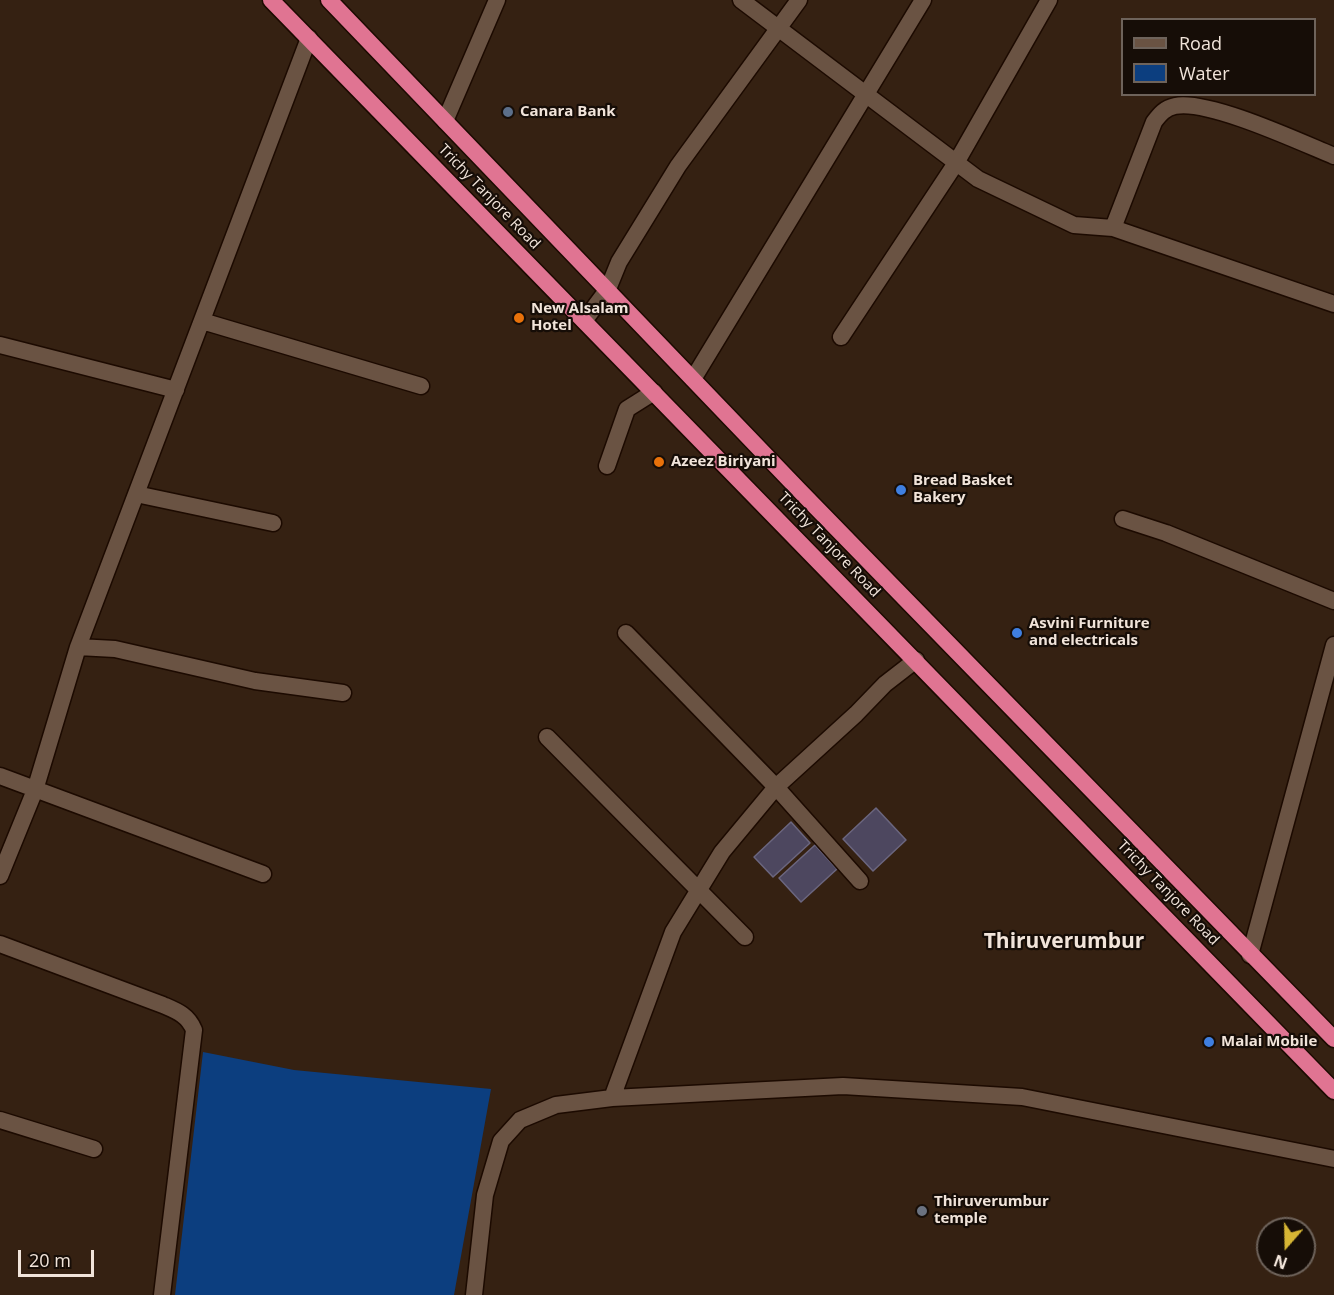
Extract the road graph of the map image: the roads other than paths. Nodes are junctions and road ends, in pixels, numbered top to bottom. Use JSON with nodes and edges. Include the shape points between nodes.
{"nodes":[{"id":1,"x":271,"y":0,"type":"edge"},
{"id":2,"x":329,"y":0,"type":"edge"},
{"id":3,"x":497,"y":0,"type":"edge"},
{"id":4,"x":741,"y":0,"type":"edge"},
{"id":5,"x":799,"y":0,"type":"edge"},
{"id":6,"x":922,"y":0,"type":"edge"},
{"id":7,"x":1049,"y":0,"type":"edge"},
{"id":8,"x":779,"y":29,"type":"junction"},
{"id":9,"x":309,"y":38,"type":"junction"},
{"id":10,"x":865,"y":95,"type":"junction"},
{"id":11,"x":445,"y":120,"type":"junction"},
{"id":12,"x":1334,"y":156,"type":"edge"},
{"id":13,"x":956,"y":164,"type":"junction"},
{"id":14,"x":1113,"y":228,"type":"junction"},
{"id":15,"x":608,"y":289,"type":"junction"},
{"id":16,"x":1334,"y":304,"type":"edge"},
{"id":17,"x":202,"y":321,"type":"junction"},
{"id":18,"x":584,"y":321,"type":"junction"},
{"id":19,"x":841,"y":337,"type":"dead end"},
{"id":20,"x":0,"y":345,"type":"edge"},
{"id":21,"x":693,"y":379,"type":"junction"},
{"id":22,"x":421,"y":386,"type":"dead end"},
{"id":23,"x":176,"y":390,"type":"junction"},
{"id":24,"x":654,"y":392,"type":"junction"},
{"id":25,"x":606,"y":466,"type":"dead end"},
{"id":26,"x":136,"y":494,"type":"junction"},
{"id":27,"x":1123,"y":519,"type":"dead end"},
{"id":28,"x":273,"y":523,"type":"dead end"},
{"id":29,"x":1334,"y":601,"type":"edge"},
{"id":30,"x":626,"y":633,"type":"dead end"},
{"id":31,"x":1334,"y":645,"type":"edge"},
{"id":32,"x":78,"y":647,"type":"junction"},
{"id":33,"x":916,"y":660,"type":"junction"},
{"id":34,"x":343,"y":693,"type":"dead end"},
{"id":35,"x":548,"y":737,"type":"dead end"},
{"id":36,"x":0,"y":776,"type":"edge"},
{"id":37,"x":776,"y":787,"type":"junction"},
{"id":38,"x":35,"y":789,"type":"junction"},
{"id":39,"x":263,"y":874,"type":"dead end"},
{"id":40,"x":0,"y":876,"type":"edge"},
{"id":41,"x":860,"y":881,"type":"dead end"},
{"id":42,"x":697,"y":890,"type":"junction"},
{"id":43,"x":745,"y":937,"type":"dead end"},
{"id":44,"x":0,"y":944,"type":"edge"},
{"id":45,"x":1250,"y":955,"type":"junction"},
{"id":46,"x":1334,"y":1039,"type":"edge"},
{"id":47,"x":1334,"y":1091,"type":"edge"},
{"id":48,"x":612,"y":1098,"type":"junction"},
{"id":49,"x":0,"y":1120,"type":"edge"},
{"id":50,"x":94,"y":1149,"type":"dead end"},
{"id":51,"x":1334,"y":1159,"type":"edge"},
{"id":52,"x":162,"y":1295,"type":"edge"},
{"id":53,"x":474,"y":1295,"type":"edge"}],
"edges":[{"from":1,"to":9,"type":"highway","name":"Trichy Tanjore Road"},
{"from":2,"to":11,"type":"highway","name":"Trichy Tanjore Road"},
{"from":3,"to":11,"type":"street"},
{"from":4,"to":8,"type":"street"},
{"from":5,"to":8,"type":"street"},
{"from":6,"to":10,"type":"street"},
{"from":7,"to":13,"type":"street"},
{"from":8,"to":10,"type":"street"},
{"from":8,"to":15,"type":"street","via":[[678,166],[619,261]]},
{"from":9,"to":17,"type":"street"},
{"from":9,"to":18,"type":"highway","name":"Trichy Tanjore Road"},
{"from":10,"to":13,"type":"street"},
{"from":10,"to":21,"type":"street"},
{"from":11,"to":15,"type":"highway","name":"Trichy Tanjore Road"},
{"from":12,"to":14,"type":"street","via":[[1230,115],[1176,105],[1163,110],[1154,122]]},
{"from":13,"to":14,"type":"street","via":[[978,179],[1074,225]]},
{"from":13,"to":19,"type":"street"},
{"from":14,"to":16,"type":"street"},
{"from":15,"to":18,"type":"street"},
{"from":15,"to":21,"type":"highway","name":"Trichy Tanjore Road"},
{"from":17,"to":22,"type":"street"},
{"from":17,"to":23,"type":"street"},
{"from":18,"to":24,"type":"highway","name":"Trichy Tanjore Road"},
{"from":20,"to":23,"type":"street"},
{"from":21,"to":45,"type":"highway","name":"Trichy Tanjore Road"},
{"from":23,"to":26,"type":"street"},
{"from":24,"to":25,"type":"street","via":[[627,409]]},
{"from":24,"to":33,"type":"highway","name":"Trichy Tanjore Road"},
{"from":26,"to":28,"type":"street"},
{"from":26,"to":32,"type":"street"},
{"from":27,"to":29,"type":"street"},
{"from":30,"to":37,"type":"street"},
{"from":31,"to":45,"type":"street"},
{"from":32,"to":34,"type":"street","via":[[115,649],[255,681]]},
{"from":32,"to":38,"type":"street"},
{"from":33,"to":37,"type":"street","via":[[885,684]]},
{"from":33,"to":47,"type":"highway","name":"Trichy Tanjore Road"},
{"from":35,"to":42,"type":"street"},
{"from":36,"to":38,"type":"street"},
{"from":37,"to":41,"type":"street"},
{"from":37,"to":42,"type":"street","via":[[722,852]]},
{"from":38,"to":39,"type":"street"},
{"from":38,"to":40,"type":"street"},
{"from":42,"to":43,"type":"street"},
{"from":42,"to":48,"type":"street","via":[[673,932]]},
{"from":44,"to":52,"type":"street","via":[[163,1005],[191,1022],[194,1030]]},
{"from":45,"to":46,"type":"highway","name":"Trichy Tanjore Road"},
{"from":48,"to":51,"type":"street","via":[[843,1086],[1022,1097]]},
{"from":48,"to":53,"type":"street","via":[[556,1106],[520,1120],[501,1142],[485,1195]]},
{"from":49,"to":50,"type":"street"}]}
